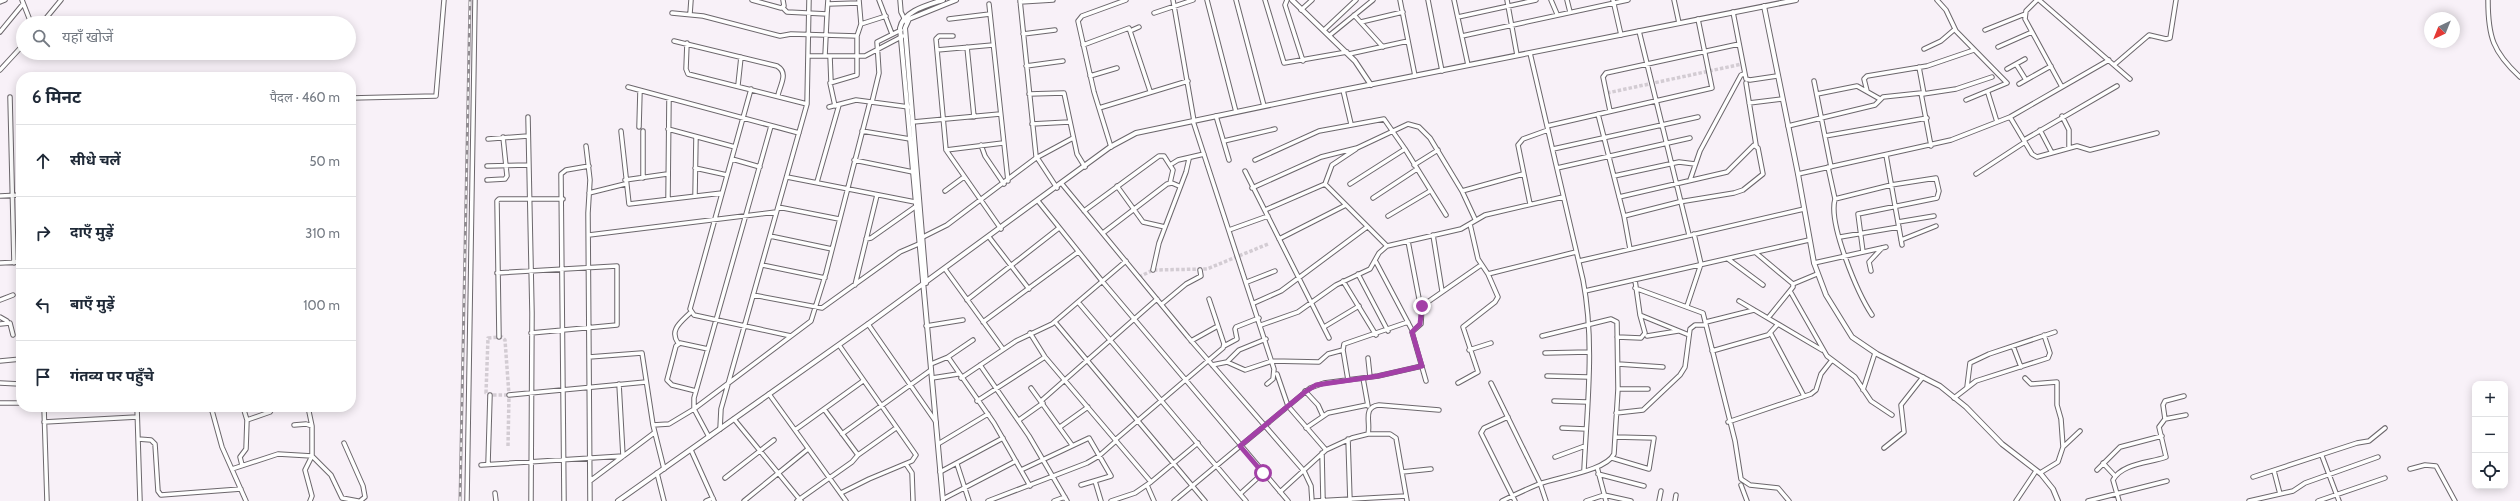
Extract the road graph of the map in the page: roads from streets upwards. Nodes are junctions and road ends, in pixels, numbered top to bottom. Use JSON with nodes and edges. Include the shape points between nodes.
{"nodes":[{"id":1,"x":5,"y":0,"type":"edge"},
{"id":2,"x":61,"y":0,"type":"edge"},
{"id":3,"x":444,"y":0,"type":"edge"},
{"id":4,"x":475,"y":0,"type":"edge"},
{"id":5,"x":691,"y":0,"type":"edge"},
{"id":6,"x":752,"y":0,"type":"edge"},
{"id":7,"x":783,"y":0,"type":"edge"},
{"id":8,"x":809,"y":0,"type":"edge"},
{"id":9,"x":879,"y":0,"type":"edge"},
{"id":10,"x":900,"y":0,"type":"edge"},
{"id":11,"x":943,"y":0,"type":"edge"},
{"id":12,"x":956,"y":0,"type":"edge"},
{"id":13,"x":1053,"y":0,"type":"edge"},
{"id":14,"x":1126,"y":0,"type":"edge"},
{"id":15,"x":1173,"y":0,"type":"edge"},
{"id":16,"x":1193,"y":0,"type":"edge"},
{"id":17,"x":1207,"y":0,"type":"edge"},
{"id":18,"x":1236,"y":0,"type":"edge"},
{"id":19,"x":1265,"y":0,"type":"edge"},
{"id":20,"x":1287,"y":0,"type":"edge"},
{"id":21,"x":1292,"y":0,"type":"edge"},
{"id":22,"x":1312,"y":0,"type":"edge"},
{"id":23,"x":1356,"y":0,"type":"edge"},
{"id":24,"x":1373,"y":0,"type":"edge"},
{"id":25,"x":1400,"y":0,"type":"edge"},
{"id":26,"x":1428,"y":0,"type":"edge"},
{"id":27,"x":1454,"y":0,"type":"edge"},
{"id":28,"x":1507,"y":0,"type":"edge"},
{"id":29,"x":1536,"y":0,"type":"edge"},
{"id":30,"x":1551,"y":0,"type":"edge"},
{"id":31,"x":1568,"y":0,"type":"edge"},
{"id":32,"x":1628,"y":0,"type":"edge"},
{"id":33,"x":1674,"y":0,"type":"edge"},
{"id":34,"x":1796,"y":0,"type":"edge"},
{"id":35,"x":1937,"y":0,"type":"edge"},
{"id":36,"x":2038,"y":0,"type":"edge"},
{"id":37,"x":2176,"y":0,"type":"edge"},
{"id":38,"x":2488,"y":0,"type":"edge"},
{"id":39,"x":858,"y":1,"type":"edge"},
{"id":40,"x":1020,"y":1,"type":"edge"},
{"id":41,"x":0,"y":2,"type":"edge"},
{"id":42,"x":22,"y":2,"type":"edge"},
{"id":43,"x":828,"y":2,"type":"edge"},
{"id":44,"x":1614,"y":2,"type":"edge"},
{"id":45,"x":989,"y":4,"type":"dead end"},
{"id":46,"x":1175,"y":6,"type":"junction"},
{"id":47,"x":1508,"y":6,"type":"junction"},
{"id":48,"x":1764,"y":6,"type":"junction"},
{"id":49,"x":783,"y":8,"type":"junction"},
{"id":50,"x":1301,"y":10,"type":"junction"},
{"id":51,"x":1403,"y":12,"type":"junction"},
{"id":52,"x":1570,"y":12,"type":"junction"},
{"id":53,"x":1733,"y":12,"type":"junction"},
{"id":54,"x":672,"y":13,"type":"dead end"},
{"id":55,"x":810,"y":13,"type":"junction"},
{"id":56,"x":1154,"y":13,"type":"dead end"},
{"id":57,"x":690,"y":14,"type":"junction"},
{"id":58,"x":827,"y":14,"type":"junction"},
{"id":59,"x":990,"y":14,"type":"junction"},
{"id":60,"x":1557,"y":14,"type":"junction"},
{"id":61,"x":2025,"y":14,"type":"junction"},
{"id":62,"x":1354,"y":15,"type":"junction"},
{"id":63,"x":28,"y":16,"type":"edge"},
{"id":64,"x":48,"y":16,"type":"edge"},
{"id":65,"x":886,"y":16,"type":"junction"},
{"id":66,"x":904,"y":17,"type":"junction"},
{"id":67,"x":1458,"y":17,"type":"junction"},
{"id":68,"x":949,"y":19,"type":"dead end"},
{"id":69,"x":1698,"y":19,"type":"junction"},
{"id":70,"x":906,"y":22,"type":"junction"},
{"id":71,"x":1361,"y":22,"type":"junction"},
{"id":72,"x":1679,"y":23,"type":"junction"},
{"id":73,"x":861,"y":24,"type":"junction"},
{"id":74,"x":1512,"y":26,"type":"junction"},
{"id":75,"x":1139,"y":27,"type":"dead end"},
{"id":76,"x":901,"y":30,"type":"junction"},
{"id":77,"x":1056,"y":30,"type":"dead end"},
{"id":78,"x":1324,"y":30,"type":"junction"},
{"id":79,"x":1955,"y":30,"type":"junction"},
{"id":80,"x":1985,"y":30,"type":"dead end"},
{"id":81,"x":1130,"y":31,"type":"junction"},
{"id":82,"x":1639,"y":31,"type":"junction"},
{"id":83,"x":0,"y":32,"type":"edge"},
{"id":84,"x":2032,"y":32,"type":"junction"},
{"id":85,"x":892,"y":34,"type":"junction"},
{"id":86,"x":1023,"y":34,"type":"junction"},
{"id":87,"x":809,"y":35,"type":"junction"},
{"id":88,"x":826,"y":35,"type":"junction"},
{"id":89,"x":1330,"y":35,"type":"junction"},
{"id":90,"x":1621,"y":35,"type":"junction"},
{"id":91,"x":857,"y":36,"type":"junction"},
{"id":92,"x":904,"y":36,"type":"junction"},
{"id":93,"x":953,"y":36,"type":"dead end"},
{"id":94,"x":1462,"y":36,"type":"junction"},
{"id":95,"x":674,"y":41,"type":"dead end"},
{"id":96,"x":1408,"y":41,"type":"junction"},
{"id":97,"x":687,"y":43,"type":"junction"},
{"id":98,"x":1739,"y":44,"type":"junction"},
{"id":99,"x":993,"y":45,"type":"junction"},
{"id":100,"x":1083,"y":45,"type":"junction"},
{"id":101,"x":967,"y":47,"type":"junction"},
{"id":102,"x":1383,"y":47,"type":"junction"},
{"id":103,"x":1998,"y":47,"type":"dead end"},
{"id":104,"x":1924,"y":49,"type":"dead end"},
{"id":105,"x":877,"y":50,"type":"junction"},
{"id":106,"x":937,"y":50,"type":"junction"},
{"id":107,"x":1705,"y":50,"type":"junction"},
{"id":108,"x":1974,"y":50,"type":"junction"},
{"id":109,"x":16,"y":53,"type":"edge"},
{"id":110,"x":1348,"y":53,"type":"junction"},
{"id":111,"x":1530,"y":53,"type":"junction"},
{"id":112,"x":1517,"y":55,"type":"junction"},
{"id":113,"x":809,"y":56,"type":"junction"},
{"id":114,"x":825,"y":56,"type":"junction"},
{"id":115,"x":830,"y":56,"type":"junction"},
{"id":116,"x":741,"y":57,"type":"junction"},
{"id":117,"x":858,"y":57,"type":"junction"},
{"id":118,"x":2025,"y":59,"type":"dead end"},
{"id":119,"x":2109,"y":60,"type":"junction"},
{"id":120,"x":1063,"y":61,"type":"dead end"},
{"id":121,"x":1303,"y":61,"type":"junction"},
{"id":122,"x":1647,"y":64,"type":"junction"},
{"id":123,"x":2016,"y":64,"type":"junction"},
{"id":124,"x":1468,"y":65,"type":"junction"},
{"id":125,"x":2114,"y":65,"type":"junction"},
{"id":126,"x":1026,"y":66,"type":"junction"},
{"id":127,"x":2051,"y":66,"type":"junction"},
{"id":128,"x":1117,"y":68,"type":"dead end"},
{"id":129,"x":1919,"y":68,"type":"junction"},
{"id":130,"x":2007,"y":69,"type":"dead end"},
{"id":131,"x":0,"y":70,"type":"edge"},
{"id":132,"x":1442,"y":70,"type":"junction"},
{"id":133,"x":1744,"y":74,"type":"junction"},
{"id":134,"x":1090,"y":76,"type":"junction"},
{"id":135,"x":1415,"y":76,"type":"junction"},
{"id":136,"x":1777,"y":76,"type":"junction"},
{"id":137,"x":1992,"y":77,"type":"dead end"},
{"id":138,"x":2520,"y":77,"type":"edge"},
{"id":139,"x":2130,"y":79,"type":"dead end"},
{"id":140,"x":2026,"y":80,"type":"junction"},
{"id":141,"x":1188,"y":81,"type":"junction"},
{"id":142,"x":1814,"y":81,"type":"dead end"},
{"id":143,"x":831,"y":82,"type":"junction"},
{"id":144,"x":1746,"y":83,"type":"dead end"},
{"id":145,"x":2019,"y":84,"type":"dead end"},
{"id":146,"x":738,"y":85,"type":"junction"},
{"id":147,"x":1371,"y":85,"type":"junction"},
{"id":148,"x":2062,"y":86,"type":"junction"},
{"id":149,"x":2117,"y":86,"type":"dead end"},
{"id":150,"x":628,"y":87,"type":"dead end"},
{"id":151,"x":751,"y":89,"type":"junction"},
{"id":152,"x":1343,"y":90,"type":"junction"},
{"id":153,"x":640,"y":91,"type":"junction"},
{"id":154,"x":1150,"y":91,"type":"junction"},
{"id":155,"x":1867,"y":91,"type":"junction"},
{"id":156,"x":1988,"y":93,"type":"junction"},
{"id":157,"x":1029,"y":94,"type":"junction"},
{"id":158,"x":1817,"y":94,"type":"junction"},
{"id":159,"x":1923,"y":94,"type":"junction"},
{"id":160,"x":778,"y":95,"type":"junction"},
{"id":161,"x":10,"y":98,"type":"dead end"},
{"id":162,"x":356,"y":98,"type":"edge"},
{"id":163,"x":669,"y":98,"type":"junction"},
{"id":164,"x":1782,"y":99,"type":"junction"},
{"id":165,"x":1880,"y":99,"type":"junction"},
{"id":166,"x":1966,"y":100,"type":"dead end"},
{"id":167,"x":1656,"y":101,"type":"junction"},
{"id":168,"x":871,"y":102,"type":"junction"},
{"id":169,"x":1749,"y":103,"type":"junction"},
{"id":170,"x":807,"y":104,"type":"junction"},
{"id":171,"x":837,"y":105,"type":"junction"},
{"id":172,"x":1264,"y":106,"type":"junction"},
{"id":173,"x":829,"y":107,"type":"dead end"},
{"id":174,"x":910,"y":107,"type":"junction"},
{"id":175,"x":1098,"y":108,"type":"junction"},
{"id":176,"x":1610,"y":111,"type":"junction"},
{"id":177,"x":1236,"y":112,"type":"junction"},
{"id":178,"x":1000,"y":114,"type":"junction"},
{"id":179,"x":1598,"y":114,"type":"junction"},
{"id":180,"x":1216,"y":116,"type":"junction"},
{"id":181,"x":2062,"y":116,"type":"junction"},
{"id":182,"x":528,"y":117,"type":"dead end"},
{"id":183,"x":974,"y":117,"type":"junction"},
{"id":184,"x":1698,"y":117,"type":"dead end"},
{"id":185,"x":2010,"y":117,"type":"junction"},
{"id":186,"x":743,"y":118,"type":"junction"},
{"id":187,"x":1820,"y":118,"type":"junction"},
{"id":188,"x":1926,"y":118,"type":"junction"},
{"id":189,"x":943,"y":120,"type":"junction"},
{"id":190,"x":1194,"y":121,"type":"junction"},
{"id":191,"x":913,"y":122,"type":"junction"},
{"id":192,"x":1069,"y":122,"type":"junction"},
{"id":193,"x":1998,"y":122,"type":"junction"},
{"id":194,"x":1032,"y":124,"type":"junction"},
{"id":195,"x":1351,"y":124,"type":"junction"},
{"id":196,"x":1663,"y":125,"type":"junction"},
{"id":197,"x":771,"y":126,"type":"junction"},
{"id":198,"x":1788,"y":126,"type":"junction"},
{"id":199,"x":639,"y":127,"type":"dead end"},
{"id":200,"x":1548,"y":128,"type":"junction"},
{"id":201,"x":668,"y":129,"type":"junction"},
{"id":202,"x":1275,"y":129,"type":"dead end"},
{"id":203,"x":1392,"y":130,"type":"junction"},
{"id":204,"x":2040,"y":130,"type":"junction"},
{"id":205,"x":621,"y":131,"type":"dead end"},
{"id":206,"x":643,"y":131,"type":"dead end"},
{"id":207,"x":862,"y":131,"type":"junction"},
{"id":208,"x":799,"y":133,"type":"junction"},
{"id":209,"x":2157,"y":133,"type":"dead end"},
{"id":210,"x":528,"y":136,"type":"junction"},
{"id":211,"x":1825,"y":136,"type":"junction"},
{"id":212,"x":696,"y":137,"type":"junction"},
{"id":213,"x":503,"y":138,"type":"junction"},
{"id":214,"x":1073,"y":138,"type":"junction"},
{"id":215,"x":1604,"y":138,"type":"junction"},
{"id":216,"x":1690,"y":138,"type":"dead end"},
{"id":217,"x":488,"y":139,"type":"dead end"},
{"id":218,"x":910,"y":139,"type":"junction"},
{"id":219,"x":1224,"y":141,"type":"junction"},
{"id":220,"x":2024,"y":141,"type":"junction"},
{"id":221,"x":1003,"y":143,"type":"junction"},
{"id":222,"x":1667,"y":144,"type":"junction"},
{"id":223,"x":981,"y":145,"type":"junction"},
{"id":224,"x":1756,"y":145,"type":"junction"},
{"id":225,"x":586,"y":146,"type":"dead end"},
{"id":226,"x":1931,"y":146,"type":"junction"},
{"id":227,"x":735,"y":147,"type":"junction"},
{"id":228,"x":1111,"y":147,"type":"junction"},
{"id":229,"x":1357,"y":148,"type":"junction"},
{"id":230,"x":2069,"y":148,"type":"junction"},
{"id":231,"x":1405,"y":149,"type":"junction"},
{"id":232,"x":1552,"y":149,"type":"junction"},
{"id":233,"x":946,"y":150,"type":"junction"},
{"id":234,"x":1438,"y":150,"type":"junction"},
{"id":235,"x":2052,"y":153,"type":"junction"},
{"id":236,"x":1204,"y":154,"type":"junction"},
{"id":237,"x":1609,"y":155,"type":"junction"},
{"id":238,"x":1886,"y":155,"type":"junction"},
{"id":239,"x":1036,"y":158,"type":"junction"},
{"id":240,"x":732,"y":159,"type":"junction"},
{"id":241,"x":1189,"y":159,"type":"junction"},
{"id":242,"x":854,"y":160,"type":"junction"},
{"id":243,"x":1229,"y":160,"type":"dead end"},
{"id":244,"x":1255,"y":160,"type":"dead end"},
{"id":245,"x":1414,"y":164,"type":"junction"},
{"id":246,"x":1695,"y":164,"type":"junction"},
{"id":247,"x":506,"y":165,"type":"junction"},
{"id":248,"x":528,"y":165,"type":"junction"},
{"id":249,"x":1170,"y":165,"type":"junction"},
{"id":250,"x":1671,"y":165,"type":"junction"},
{"id":251,"x":488,"y":166,"type":"dead end"},
{"id":252,"x":589,"y":166,"type":"junction"},
{"id":253,"x":760,"y":167,"type":"junction"},
{"id":254,"x":1085,"y":167,"type":"junction"},
{"id":255,"x":1830,"y":167,"type":"junction"},
{"id":256,"x":695,"y":168,"type":"junction"},
{"id":257,"x":1417,"y":168,"type":"junction"},
{"id":258,"x":1557,"y":168,"type":"junction"},
{"id":259,"x":1245,"y":171,"type":"dead end"},
{"id":260,"x":913,"y":172,"type":"junction"},
{"id":261,"x":667,"y":174,"type":"junction"},
{"id":262,"x":1523,"y":174,"type":"junction"},
{"id":263,"x":1798,"y":174,"type":"junction"},
{"id":264,"x":1976,"y":174,"type":"dead end"},
{"id":265,"x":727,"y":175,"type":"junction"},
{"id":266,"x":1614,"y":176,"type":"junction"},
{"id":267,"x":787,"y":177,"type":"junction"},
{"id":268,"x":964,"y":177,"type":"junction"},
{"id":269,"x":643,"y":178,"type":"junction"},
{"id":270,"x":487,"y":180,"type":"dead end"},
{"id":271,"x":1690,"y":180,"type":"junction"},
{"id":272,"x":1008,"y":181,"type":"junction"},
{"id":273,"x":625,"y":182,"type":"junction"},
{"id":274,"x":817,"y":182,"type":"junction"},
{"id":275,"x":1170,"y":183,"type":"junction"},
{"id":276,"x":1004,"y":184,"type":"junction"},
{"id":277,"x":1062,"y":184,"type":"junction"},
{"id":278,"x":1325,"y":184,"type":"junction"},
{"id":279,"x":1350,"y":184,"type":"dead end"},
{"id":280,"x":1675,"y":184,"type":"junction"},
{"id":281,"x":1117,"y":186,"type":"junction"},
{"id":282,"x":1179,"y":186,"type":"junction"},
{"id":283,"x":1891,"y":186,"type":"junction"},
{"id":284,"x":1057,"y":188,"type":"junction"},
{"id":285,"x":1252,"y":188,"type":"junction"},
{"id":286,"x":847,"y":189,"type":"junction"},
{"id":287,"x":945,"y":190,"type":"dead end"},
{"id":288,"x":1430,"y":191,"type":"junction"},
{"id":289,"x":1462,"y":191,"type":"junction"},
{"id":290,"x":590,"y":193,"type":"junction"},
{"id":291,"x":722,"y":193,"type":"junction"},
{"id":292,"x":877,"y":195,"type":"junction"},
{"id":293,"x":0,"y":196,"type":"edge"},
{"id":294,"x":12,"y":196,"type":"junction"},
{"id":295,"x":16,"y":196,"type":"edge"},
{"id":296,"x":695,"y":196,"type":"junction"},
{"id":297,"x":1563,"y":196,"type":"junction"},
{"id":298,"x":1619,"y":197,"type":"junction"},
{"id":299,"x":1373,"y":198,"type":"dead end"},
{"id":300,"x":529,"y":199,"type":"junction"},
{"id":301,"x":563,"y":199,"type":"junction"},
{"id":302,"x":668,"y":199,"type":"junction"},
{"id":303,"x":1835,"y":199,"type":"junction"},
{"id":304,"x":980,"y":200,"type":"junction"},
{"id":305,"x":1038,"y":201,"type":"junction"},
{"id":306,"x":915,"y":202,"type":"junction"},
{"id":307,"x":1680,"y":202,"type":"junction"},
{"id":308,"x":1530,"y":204,"type":"junction"},
{"id":309,"x":1346,"y":205,"type":"junction"},
{"id":310,"x":1895,"y":205,"type":"junction"},
{"id":311,"x":778,"y":207,"type":"junction"},
{"id":312,"x":915,"y":207,"type":"junction"},
{"id":313,"x":1135,"y":209,"type":"junction"},
{"id":314,"x":1804,"y":209,"type":"junction"},
{"id":315,"x":1265,"y":210,"type":"junction"},
{"id":316,"x":1084,"y":211,"type":"junction"},
{"id":317,"x":776,"y":212,"type":"junction"},
{"id":318,"x":1446,"y":215,"type":"dead end"},
{"id":319,"x":1268,"y":216,"type":"junction"},
{"id":320,"x":1388,"y":216,"type":"dead end"},
{"id":321,"x":1624,"y":216,"type":"junction"},
{"id":322,"x":1934,"y":216,"type":"dead end"},
{"id":323,"x":747,"y":217,"type":"junction"},
{"id":324,"x":839,"y":219,"type":"junction"},
{"id":325,"x":1475,"y":219,"type":"junction"},
{"id":326,"x":714,"y":220,"type":"junction"},
{"id":327,"x":1470,"y":224,"type":"junction"},
{"id":328,"x":1898,"y":224,"type":"junction"},
{"id":329,"x":1936,"y":226,"type":"dead end"},
{"id":330,"x":1165,"y":227,"type":"junction"},
{"id":331,"x":1367,"y":227,"type":"junction"},
{"id":332,"x":1059,"y":228,"type":"junction"},
{"id":333,"x":1000,"y":229,"type":"junction"},
{"id":334,"x":1229,"y":230,"type":"junction"},
{"id":335,"x":1103,"y":234,"type":"junction"},
{"id":336,"x":1694,"y":234,"type":"junction"},
{"id":337,"x":1860,"y":234,"type":"junction"},
{"id":338,"x":589,"y":235,"type":"junction"},
{"id":339,"x":1433,"y":235,"type":"junction"},
{"id":340,"x":1689,"y":235,"type":"junction"},
{"id":341,"x":770,"y":236,"type":"junction"},
{"id":342,"x":923,"y":237,"type":"junction"},
{"id":343,"x":989,"y":237,"type":"junction"},
{"id":344,"x":1840,"y":237,"type":"junction"},
{"id":345,"x":866,"y":239,"type":"junction"},
{"id":346,"x":1279,"y":239,"type":"junction"},
{"id":347,"x":1809,"y":240,"type":"junction"},
{"id":348,"x":1901,"y":240,"type":"junction"},
{"id":349,"x":1408,"y":241,"type":"junction"},
{"id":350,"x":921,"y":243,"type":"junction"},
{"id":351,"x":1902,"y":245,"type":"dead end"},
{"id":352,"x":1387,"y":246,"type":"junction"},
{"id":353,"x":832,"y":249,"type":"junction"},
{"id":354,"x":1630,"y":249,"type":"junction"},
{"id":355,"x":1078,"y":252,"type":"junction"},
{"id":356,"x":1576,"y":252,"type":"junction"},
{"id":357,"x":1863,"y":252,"type":"junction"},
{"id":358,"x":1756,"y":253,"type":"junction"},
{"id":359,"x":1844,"y":256,"type":"junction"},
{"id":360,"x":1728,"y":259,"type":"junction"},
{"id":361,"x":1126,"y":261,"type":"junction"},
{"id":362,"x":1579,"y":261,"type":"junction"},
{"id":363,"x":1376,"y":262,"type":"junction"},
{"id":364,"x":0,"y":263,"type":"edge"},
{"id":365,"x":14,"y":263,"type":"joint"},
{"id":366,"x":1814,"y":263,"type":"junction"},
{"id":367,"x":1701,"y":264,"type":"junction"},
{"id":368,"x":762,"y":265,"type":"junction"},
{"id":369,"x":1481,"y":265,"type":"junction"},
{"id":370,"x":590,"y":266,"type":"junction"},
{"id":371,"x":1011,"y":266,"type":"junction"},
{"id":372,"x":562,"y":269,"type":"junction"},
{"id":373,"x":944,"y":269,"type":"junction"},
{"id":374,"x":1153,"y":270,"type":"dead end"},
{"id":375,"x":1200,"y":270,"type":"dead end"},
{"id":376,"x":531,"y":271,"type":"junction"},
{"id":377,"x":1275,"y":271,"type":"dead end"},
{"id":378,"x":1871,"y":271,"type":"dead end"},
{"id":379,"x":497,"y":273,"type":"junction"},
{"id":380,"x":1358,"y":274,"type":"junction"},
{"id":381,"x":1488,"y":274,"type":"junction"},
{"id":382,"x":1817,"y":274,"type":"junction"},
{"id":383,"x":1299,"y":277,"type":"junction"},
{"id":384,"x":825,"y":278,"type":"junction"},
{"id":385,"x":1635,"y":280,"type":"junction"},
{"id":386,"x":1102,"y":281,"type":"junction"},
{"id":387,"x":1343,"y":281,"type":"junction"},
{"id":388,"x":1247,"y":282,"type":"junction"},
{"id":389,"x":926,"y":283,"type":"junction"},
{"id":390,"x":1793,"y":284,"type":"junction"},
{"id":391,"x":855,"y":285,"type":"junction"},
{"id":392,"x":1763,"y":285,"type":"dead end"},
{"id":393,"x":922,"y":286,"type":"junction"},
{"id":394,"x":1636,"y":288,"type":"junction"},
{"id":395,"x":1029,"y":289,"type":"junction"},
{"id":396,"x":1442,"y":291,"type":"junction"},
{"id":397,"x":1585,"y":291,"type":"junction"},
{"id":398,"x":1790,"y":291,"type":"junction"},
{"id":399,"x":13,"y":295,"type":"dead end"},
{"id":400,"x":753,"y":295,"type":"junction"},
{"id":401,"x":1157,"y":299,"type":"junction"},
{"id":402,"x":1209,"y":299,"type":"dead end"},
{"id":403,"x":0,"y":300,"type":"edge"},
{"id":404,"x":967,"y":300,"type":"junction"},
{"id":405,"x":1739,"y":301,"type":"dead end"},
{"id":406,"x":1078,"y":302,"type":"junction"},
{"id":407,"x":1254,"y":303,"type":"junction"},
{"id":408,"x":1313,"y":303,"type":"junction"},
{"id":409,"x":1162,"y":304,"type":"junction"},
{"id":410,"x":1359,"y":306,"type":"junction"},
{"id":411,"x":1687,"y":306,"type":"junction"},
{"id":412,"x":816,"y":307,"type":"junction"},
{"id":413,"x":1421,"y":309,"type":"junction"},
{"id":414,"x":1754,"y":310,"type":"junction"},
{"id":415,"x":690,"y":313,"type":"junction"},
{"id":416,"x":1640,"y":315,"type":"junction"},
{"id":417,"x":1872,"y":315,"type":"dead end"},
{"id":418,"x":0,"y":316,"type":"edge"},
{"id":419,"x":1259,"y":318,"type":"junction"},
{"id":420,"x":1768,"y":318,"type":"junction"},
{"id":421,"x":716,"y":320,"type":"junction"},
{"id":422,"x":963,"y":320,"type":"dead end"},
{"id":423,"x":1135,"y":320,"type":"junction"},
{"id":424,"x":8,"y":322,"type":"junction"},
{"id":425,"x":983,"y":322,"type":"junction"},
{"id":426,"x":1055,"y":322,"type":"junction"},
{"id":427,"x":1408,"y":322,"type":"junction"},
{"id":428,"x":0,"y":324,"type":"edge"},
{"id":429,"x":868,"y":324,"type":"junction"},
{"id":430,"x":1589,"y":324,"type":"junction"},
{"id":431,"x":1706,"y":324,"type":"junction"},
{"id":432,"x":1778,"y":324,"type":"junction"},
{"id":433,"x":1261,"y":325,"type":"junction"},
{"id":434,"x":590,"y":326,"type":"junction"},
{"id":435,"x":745,"y":326,"type":"junction"},
{"id":436,"x":926,"y":326,"type":"junction"},
{"id":437,"x":1216,"y":327,"type":"junction"},
{"id":438,"x":1324,"y":327,"type":"junction"},
{"id":439,"x":564,"y":329,"type":"junction"},
{"id":440,"x":1412,"y":330,"type":"junction"},
{"id":441,"x":1388,"y":331,"type":"junction"},
{"id":442,"x":1679,"y":331,"type":"junction"},
{"id":443,"x":531,"y":332,"type":"junction"},
{"id":444,"x":2055,"y":332,"type":"dead end"},
{"id":445,"x":1030,"y":334,"type":"junction"},
{"id":446,"x":1689,"y":334,"type":"junction"},
{"id":447,"x":1770,"y":334,"type":"junction"},
{"id":448,"x":13,"y":335,"type":"dead end"},
{"id":449,"x":1376,"y":335,"type":"junction"},
{"id":450,"x":2044,"y":335,"type":"junction"},
{"id":451,"x":791,"y":336,"type":"junction"},
{"id":452,"x":1542,"y":336,"type":"dead end"},
{"id":453,"x":1647,"y":336,"type":"dead end"},
{"id":454,"x":499,"y":337,"type":"dead end"},
{"id":455,"x":1617,"y":337,"type":"junction"},
{"id":456,"x":1329,"y":338,"type":"dead end"},
{"id":457,"x":1266,"y":339,"type":"junction"},
{"id":458,"x":973,"y":340,"type":"dead end"},
{"id":459,"x":1111,"y":341,"type":"junction"},
{"id":460,"x":1191,"y":341,"type":"junction"},
{"id":461,"x":678,"y":343,"type":"junction"},
{"id":462,"x":1491,"y":343,"type":"dead end"},
{"id":463,"x":839,"y":345,"type":"junction"},
{"id":464,"x":1224,"y":346,"type":"junction"},
{"id":465,"x":2013,"y":346,"type":"junction"},
{"id":466,"x":708,"y":349,"type":"junction"},
{"id":467,"x":1003,"y":349,"type":"junction"},
{"id":468,"x":1343,"y":350,"type":"junction"},
{"id":469,"x":1470,"y":350,"type":"junction"},
{"id":470,"x":1712,"y":351,"type":"junction"},
{"id":471,"x":1823,"y":351,"type":"junction"},
{"id":472,"x":1589,"y":352,"type":"junction"},
{"id":473,"x":1546,"y":353,"type":"dead end"},
{"id":474,"x":1875,"y":353,"type":"junction"},
{"id":475,"x":590,"y":357,"type":"junction"},
{"id":476,"x":948,"y":357,"type":"junction"},
{"id":477,"x":1045,"y":357,"type":"junction"},
{"id":478,"x":1368,"y":358,"type":"dead end"},
{"id":479,"x":16,"y":359,"type":"edge"},
{"id":480,"x":1088,"y":360,"type":"junction"},
{"id":481,"x":1208,"y":360,"type":"junction"},
{"id":482,"x":1832,"y":360,"type":"junction"},
{"id":483,"x":0,"y":361,"type":"edge"},
{"id":484,"x":1272,"y":361,"type":"junction"},
{"id":485,"x":1227,"y":362,"type":"junction"},
{"id":486,"x":931,"y":364,"type":"junction"},
{"id":487,"x":1618,"y":364,"type":"junction"},
{"id":488,"x":980,"y":365,"type":"junction"},
{"id":489,"x":1212,"y":365,"type":"junction"},
{"id":490,"x":1422,"y":366,"type":"junction"},
{"id":491,"x":2021,"y":367,"type":"junction"},
{"id":492,"x":1663,"y":368,"type":"dead end"},
{"id":493,"x":931,"y":370,"type":"junction"},
{"id":494,"x":958,"y":374,"type":"junction"},
{"id":495,"x":1277,"y":374,"type":"dead end"},
{"id":496,"x":1547,"y":376,"type":"dead end"},
{"id":497,"x":1370,"y":377,"type":"junction"},
{"id":498,"x":1588,"y":377,"type":"junction"},
{"id":499,"x":1923,"y":377,"type":"junction"},
{"id":500,"x":932,"y":378,"type":"junction"},
{"id":501,"x":961,"y":378,"type":"junction"},
{"id":502,"x":1363,"y":378,"type":"junction"},
{"id":503,"x":2025,"y":378,"type":"dead end"},
{"id":504,"x":1065,"y":380,"type":"junction"},
{"id":505,"x":1348,"y":380,"type":"junction"},
{"id":506,"x":863,"y":381,"type":"junction"},
{"id":507,"x":1185,"y":381,"type":"junction"},
{"id":508,"x":1426,"y":381,"type":"dead end"},
{"id":509,"x":646,"y":382,"type":"junction"},
{"id":510,"x":0,"y":383,"type":"edge"},
{"id":511,"x":1458,"y":383,"type":"dead end"},
{"id":512,"x":1490,"y":383,"type":"dead end"},
{"id":513,"x":16,"y":384,"type":"edge"},
{"id":514,"x":619,"y":384,"type":"junction"},
{"id":515,"x":728,"y":384,"type":"junction"},
{"id":516,"x":911,"y":384,"type":"junction"},
{"id":517,"x":1267,"y":384,"type":"dead end"},
{"id":518,"x":590,"y":387,"type":"junction"},
{"id":519,"x":1967,"y":387,"type":"junction"},
{"id":520,"x":996,"y":388,"type":"junction"},
{"id":521,"x":1031,"y":388,"type":"dead end"},
{"id":522,"x":1618,"y":389,"type":"junction"},
{"id":523,"x":1648,"y":389,"type":"dead end"},
{"id":524,"x":564,"y":390,"type":"junction"},
{"id":525,"x":1863,"y":390,"type":"junction"},
{"id":526,"x":696,"y":391,"type":"junction"},
{"id":527,"x":531,"y":392,"type":"junction"},
{"id":528,"x":1305,"y":392,"type":"junction"},
{"id":529,"x":769,"y":394,"type":"junction"},
{"id":530,"x":490,"y":395,"type":"dead end"},
{"id":531,"x":509,"y":395,"type":"tunnel mouth"},
{"id":532,"x":1804,"y":396,"type":"junction"},
{"id":533,"x":2184,"y":396,"type":"dead end"},
{"id":534,"x":1954,"y":398,"type":"junction"},
{"id":535,"x":977,"y":401,"type":"junction"},
{"id":536,"x":1162,"y":401,"type":"junction"},
{"id":537,"x":1554,"y":401,"type":"dead end"},
{"id":538,"x":16,"y":402,"type":"edge"},
{"id":539,"x":1042,"y":402,"type":"junction"},
{"id":540,"x":1587,"y":402,"type":"junction"},
{"id":541,"x":0,"y":403,"type":"edge"},
{"id":542,"x":1367,"y":405,"type":"junction"},
{"id":543,"x":880,"y":406,"type":"junction"},
{"id":544,"x":1288,"y":406,"type":"junction"},
{"id":545,"x":1088,"y":407,"type":"junction"},
{"id":546,"x":694,"y":409,"type":"junction"},
{"id":547,"x":824,"y":409,"type":"junction"},
{"id":548,"x":1369,"y":409,"type":"junction"},
{"id":549,"x":1439,"y":410,"type":"dead end"},
{"id":550,"x":44,"y":412,"type":"edge"},
{"id":551,"x":136,"y":412,"type":"edge"},
{"id":552,"x":212,"y":412,"type":"edge"},
{"id":553,"x":245,"y":412,"type":"edge"},
{"id":554,"x":270,"y":412,"type":"edge"},
{"id":555,"x":309,"y":412,"type":"edge"},
{"id":556,"x":1616,"y":413,"type":"junction"},
{"id":557,"x":988,"y":414,"type":"junction"},
{"id":558,"x":1892,"y":415,"type":"dead end"},
{"id":559,"x":2186,"y":415,"type":"dead end"},
{"id":560,"x":1323,"y":416,"type":"junction"},
{"id":561,"x":137,"y":417,"type":"junction"},
{"id":562,"x":1508,"y":417,"type":"junction"},
{"id":563,"x":734,"y":419,"type":"junction"},
{"id":564,"x":2165,"y":419,"type":"junction"},
{"id":565,"x":247,"y":420,"type":"junction"},
{"id":566,"x":1019,"y":420,"type":"junction"},
{"id":567,"x":1139,"y":420,"type":"junction"},
{"id":568,"x":44,"y":422,"type":"junction"},
{"id":569,"x":1728,"y":422,"type":"junction"},
{"id":570,"x":936,"y":423,"type":"junction"},
{"id":571,"x":653,"y":425,"type":"junction"},
{"id":572,"x":294,"y":426,"type":"dead end"},
{"id":573,"x":312,"y":426,"type":"junction"},
{"id":574,"x":1265,"y":426,"type":"junction"},
{"id":575,"x":1060,"y":427,"type":"junction"},
{"id":576,"x":896,"y":428,"type":"junction"},
{"id":577,"x":1306,"y":428,"type":"junction"},
{"id":578,"x":1562,"y":428,"type":"dead end"},
{"id":579,"x":2385,"y":428,"type":"dead end"},
{"id":580,"x":720,"y":429,"type":"junction"},
{"id":581,"x":1586,"y":429,"type":"junction"},
{"id":582,"x":795,"y":430,"type":"junction"},
{"id":583,"x":2080,"y":431,"type":"dead end"},
{"id":584,"x":654,"y":433,"type":"junction"},
{"id":585,"x":842,"y":434,"type":"junction"},
{"id":586,"x":1368,"y":434,"type":"junction"},
{"id":587,"x":2162,"y":436,"type":"junction"},
{"id":588,"x":709,"y":437,"type":"junction"},
{"id":589,"x":1615,"y":437,"type":"junction"},
{"id":590,"x":1003,"y":438,"type":"junction"},
{"id":591,"x":138,"y":439,"type":"junction"},
{"id":592,"x":1348,"y":439,"type":"junction"},
{"id":593,"x":774,"y":440,"type":"dead end"},
{"id":594,"x":1115,"y":440,"type":"junction"},
{"id":595,"x":344,"y":443,"type":"dead end"},
{"id":596,"x":938,"y":444,"type":"junction"},
{"id":597,"x":1198,"y":444,"type":"junction"},
{"id":598,"x":1072,"y":445,"type":"junction"},
{"id":599,"x":1240,"y":446,"type":"junction"},
{"id":600,"x":1585,"y":446,"type":"junction"},
{"id":601,"x":2063,"y":447,"type":"junction"},
{"id":602,"x":1884,"y":448,"type":"dead end"},
{"id":603,"x":808,"y":449,"type":"junction"},
{"id":604,"x":691,"y":450,"type":"junction"},
{"id":605,"x":1326,"y":450,"type":"junction"},
{"id":606,"x":760,"y":451,"type":"junction"},
{"id":607,"x":1322,"y":454,"type":"junction"},
{"id":608,"x":858,"y":455,"type":"junction"},
{"id":609,"x":312,"y":456,"type":"junction"},
{"id":610,"x":623,"y":456,"type":"junction"},
{"id":611,"x":1099,"y":456,"type":"junction"},
{"id":612,"x":2322,"y":456,"type":"junction"},
{"id":613,"x":1555,"y":457,"type":"dead end"},
{"id":614,"x":2378,"y":457,"type":"dead end"},
{"id":615,"x":1612,"y":458,"type":"junction"},
{"id":616,"x":592,"y":459,"type":"junction"},
{"id":617,"x":1044,"y":459,"type":"junction"},
{"id":618,"x":564,"y":460,"type":"junction"},
{"id":619,"x":1016,"y":461,"type":"junction"},
{"id":620,"x":1173,"y":462,"type":"junction"},
{"id":621,"x":531,"y":463,"type":"junction"},
{"id":622,"x":2103,"y":463,"type":"junction"},
{"id":623,"x":488,"y":464,"type":"junction"},
{"id":624,"x":906,"y":464,"type":"junction"},
{"id":625,"x":957,"y":464,"type":"junction"},
{"id":626,"x":242,"y":465,"type":"junction"},
{"id":627,"x":481,"y":465,"type":"dead end"},
{"id":628,"x":1216,"y":466,"type":"junction"},
{"id":629,"x":1597,"y":467,"type":"junction"},
{"id":630,"x":232,"y":469,"type":"junction"},
{"id":631,"x":664,"y":469,"type":"junction"},
{"id":632,"x":1431,"y":469,"type":"dead end"},
{"id":633,"x":1021,"y":470,"type":"junction"},
{"id":634,"x":1584,"y":470,"type":"junction"},
{"id":635,"x":2097,"y":470,"type":"dead end"},
{"id":636,"x":2410,"y":470,"type":"dead end"},
{"id":637,"x":1304,"y":471,"type":"junction"},
{"id":638,"x":2274,"y":471,"type":"junction"},
{"id":639,"x":940,"y":472,"type":"junction"},
{"id":640,"x":1402,"y":472,"type":"junction"},
{"id":641,"x":2038,"y":472,"type":"junction"},
{"id":642,"x":1263,"y":473,"type":"junction"},
{"id":643,"x":657,"y":474,"type":"junction"},
{"id":644,"x":778,"y":474,"type":"junction"},
{"id":645,"x":1598,"y":474,"type":"junction"},
{"id":646,"x":2115,"y":476,"type":"junction"},
{"id":647,"x":2329,"y":476,"type":"junction"},
{"id":648,"x":1054,"y":477,"type":"junction"},
{"id":649,"x":2253,"y":477,"type":"dead end"},
{"id":650,"x":725,"y":478,"type":"dead end"},
{"id":651,"x":828,"y":478,"type":"junction"},
{"id":652,"x":2385,"y":478,"type":"dead end"},
{"id":653,"x":590,"y":480,"type":"junction"},
{"id":654,"x":1096,"y":481,"type":"junction"},
{"id":655,"x":2168,"y":481,"type":"dead end"},
{"id":656,"x":1151,"y":482,"type":"junction"},
{"id":657,"x":1540,"y":483,"type":"junction"},
{"id":658,"x":1081,"y":485,"type":"dead end"},
{"id":659,"x":1147,"y":485,"type":"junction"},
{"id":660,"x":1030,"y":486,"type":"junction"},
{"id":661,"x":1192,"y":486,"type":"junction"},
{"id":662,"x":1644,"y":486,"type":"dead end"},
{"id":663,"x":1741,"y":486,"type":"dead end"},
{"id":664,"x":964,"y":488,"type":"junction"},
{"id":665,"x":241,"y":489,"type":"junction"},
{"id":666,"x":1660,"y":491,"type":"dead end"},
{"id":667,"x":1280,"y":492,"type":"junction"},
{"id":668,"x":495,"y":493,"type":"dead end"},
{"id":669,"x":1240,"y":494,"type":"junction"},
{"id":670,"x":2116,"y":494,"type":"junction"},
{"id":671,"x":2280,"y":494,"type":"junction"},
{"id":672,"x":842,"y":495,"type":"junction"},
{"id":673,"x":1604,"y":495,"type":"junction"},
{"id":674,"x":1676,"y":495,"type":"dead end"},
{"id":675,"x":1406,"y":496,"type":"junction"},
{"id":676,"x":1512,"y":496,"type":"junction"},
{"id":677,"x":2337,"y":496,"type":"junction"},
{"id":678,"x":1066,"y":499,"type":"edge"},
{"id":679,"x":1128,"y":499,"type":"edge"},
{"id":680,"x":714,"y":500,"type":"edge"},
{"id":681,"x":799,"y":500,"type":"edge"},
{"id":682,"x":943,"y":500,"type":"edge"},
{"id":683,"x":1323,"y":500,"type":"edge"},
{"id":684,"x":2261,"y":500,"type":"edge"},
{"id":685,"x":46,"y":501,"type":"edge"},
{"id":686,"x":140,"y":501,"type":"edge"},
{"id":687,"x":246,"y":501,"type":"edge"},
{"id":688,"x":310,"y":501,"type":"edge"},
{"id":689,"x":344,"y":501,"type":"edge"},
{"id":690,"x":359,"y":501,"type":"edge"},
{"id":691,"x":468,"y":501,"type":"edge"},
{"id":692,"x":496,"y":501,"type":"edge"},
{"id":693,"x":531,"y":501,"type":"edge"},
{"id":694,"x":564,"y":501,"type":"edge"},
{"id":695,"x":590,"y":501,"type":"edge"},
{"id":696,"x":618,"y":501,"type":"edge"},
{"id":697,"x":664,"y":501,"type":"edge"},
{"id":698,"x":706,"y":501,"type":"edge"},
{"id":699,"x":744,"y":501,"type":"edge"},
{"id":700,"x":839,"y":501,"type":"edge"},
{"id":701,"x":846,"y":501,"type":"edge"},
{"id":702,"x":913,"y":501,"type":"edge"},
{"id":703,"x":969,"y":501,"type":"edge"},
{"id":704,"x":988,"y":501,"type":"edge"},
{"id":705,"x":1054,"y":501,"type":"edge"},
{"id":706,"x":1101,"y":501,"type":"edge"},
{"id":707,"x":1111,"y":501,"type":"edge"},
{"id":708,"x":1154,"y":501,"type":"edge"},
{"id":709,"x":1174,"y":501,"type":"edge"},
{"id":710,"x":1205,"y":501,"type":"edge"},
{"id":711,"x":1246,"y":501,"type":"edge"},
{"id":712,"x":1288,"y":501,"type":"edge"},
{"id":713,"x":1313,"y":501,"type":"edge"},
{"id":714,"x":1350,"y":501,"type":"edge"},
{"id":715,"x":1407,"y":501,"type":"edge"},
{"id":716,"x":1502,"y":501,"type":"edge"},
{"id":717,"x":1515,"y":501,"type":"edge"},
{"id":718,"x":1546,"y":501,"type":"edge"},
{"id":719,"x":1586,"y":501,"type":"edge"},
{"id":720,"x":1606,"y":501,"type":"edge"},
{"id":721,"x":1631,"y":501,"type":"edge"},
{"id":722,"x":1659,"y":501,"type":"edge"},
{"id":723,"x":1675,"y":501,"type":"edge"},
{"id":724,"x":1747,"y":501,"type":"edge"},
{"id":725,"x":1789,"y":501,"type":"edge"},
{"id":726,"x":2016,"y":501,"type":"edge"},
{"id":727,"x":2058,"y":501,"type":"edge"},
{"id":728,"x":2088,"y":501,"type":"edge"},
{"id":729,"x":2119,"y":501,"type":"edge"},
{"id":730,"x":2249,"y":501,"type":"edge"},
{"id":731,"x":2318,"y":501,"type":"edge"},
{"id":732,"x":2339,"y":501,"type":"edge"},
{"id":733,"x":2454,"y":501,"type":"edge"}],
"edges":[{"from":1,"to":41,"type":"street"},
{"from":2,"to":64,"type":"street"},
{"from":3,"to":162,"type":"street","via":[[437,93],[433,96]]},
{"from":4,"to":691,"type":"street"},
{"from":5,"to":57,"type":"street"},
{"from":6,"to":49,"type":"street"},
{"from":7,"to":49,"type":"street"},
{"from":8,"to":55,"type":"street"},
{"from":9,"to":65,"type":"street"},
{"from":10,"to":66,"type":"street"},
{"from":11,"to":66,"type":"street"},
{"from":12,"to":70,"type":"street"},
{"from":13,"to":40,"type":"street"},
{"from":14,"to":100,"type":"street","via":[[1080,18]]},
{"from":15,"to":46,"type":"street"},
{"from":16,"to":46,"type":"street"},
{"from":17,"to":177,"type":"street"},
{"from":18,"to":172,"type":"street"},
{"from":19,"to":121,"type":"street","via":[[1284,63]]},
{"from":20,"to":121,"type":"street","via":[[1285,5]]},
{"from":21,"to":50,"type":"street"},
{"from":22,"to":50,"type":"street"},
{"from":23,"to":78,"type":"street"},
{"from":24,"to":62,"type":"street"},
{"from":25,"to":51,"type":"street"},
{"from":26,"to":132,"type":"street"},
{"from":27,"to":67,"type":"street"},
{"from":28,"to":47,"type":"street"},
{"from":29,"to":47,"type":"street"},
{"from":30,"to":60,"type":"street"},
{"from":31,"to":52,"type":"street"},
{"from":32,"to":44,"type":"street"},
{"from":33,"to":72,"type":"street"},
{"from":34,"to":48,"type":"street"},
{"from":35,"to":79,"type":"street","via":[[1946,10]]},
{"from":36,"to":61,"type":"street"},
{"from":36,"to":119,"type":"street"},
{"from":37,"to":125,"type":"street","via":[[2170,38],[2148,35]]},
{"from":38,"to":138,"type":"street","via":[[2489,24],[2497,53]]},
{"from":39,"to":43,"type":"street"},
{"from":39,"to":73,"type":"street"},
{"from":40,"to":86,"type":"street"},
{"from":42,"to":63,"type":"street"},
{"from":42,"to":83,"type":"street"},
{"from":43,"to":58,"type":"street"},
{"from":44,"to":52,"type":"street"},
{"from":44,"to":90,"type":"street"},
{"from":45,"to":59,"type":"street"},
{"from":46,"to":56,"type":"street"},
{"from":46,"to":141,"type":"street"},
{"from":47,"to":67,"type":"street"},
{"from":47,"to":74,"type":"street"},
{"from":48,"to":53,"type":"street"},
{"from":48,"to":136,"type":"street"},
{"from":49,"to":55,"type":"street","via":[[787,12]]},
{"from":50,"to":78,"type":"street"},
{"from":51,"to":71,"type":"street"},
{"from":51,"to":96,"type":"street"},
{"from":52,"to":60,"type":"street"},
{"from":53,"to":69,"type":"street"},
{"from":53,"to":98,"type":"street"},
{"from":54,"to":57,"type":"street"},
{"from":55,"to":58,"type":"street"},
{"from":55,"to":87,"type":"street"},
{"from":57,"to":87,"type":"street","via":[[780,36]]},
{"from":58,"to":88,"type":"street"},
{"from":59,"to":68,"type":"street"},
{"from":59,"to":99,"type":"street"},
{"from":60,"to":74,"type":"street"},
{"from":61,"to":80,"type":"street"},
{"from":61,"to":84,"type":"street"},
{"from":62,"to":71,"type":"street"},
{"from":62,"to":89,"type":"street"},
{"from":65,"to":73,"type":"street"},
{"from":65,"to":85,"type":"street"},
{"from":66,"to":70,"type":"street"},
{"from":66,"to":76,"type":"street"},
{"from":67,"to":94,"type":"street"},
{"from":69,"to":72,"type":"street"},
{"from":69,"to":107,"type":"street"},
{"from":70,"to":92,"type":"street"},
{"from":71,"to":102,"type":"street"},
{"from":72,"to":82,"type":"street"},
{"from":73,"to":91,"type":"street"},
{"from":74,"to":94,"type":"street"},
{"from":74,"to":112,"type":"street"},
{"from":75,"to":81,"type":"street"},
{"from":76,"to":85,"type":"street"},
{"from":76,"to":92,"type":"street"},
{"from":77,"to":86,"type":"street"},
{"from":78,"to":89,"type":"street"},
{"from":79,"to":104,"type":"street","via":[[1941,41]]},
{"from":79,"to":108,"type":"street"},
{"from":81,"to":100,"type":"street","via":[[1129,28]]},
{"from":81,"to":154,"type":"street"},
{"from":82,"to":90,"type":"street"},
{"from":82,"to":122,"type":"street"},
{"from":84,"to":103,"type":"street"},
{"from":84,"to":127,"type":"street"},
{"from":85,"to":105,"type":"street","via":[[877,42]]},
{"from":86,"to":126,"type":"street"},
{"from":87,"to":88,"type":"street"},
{"from":87,"to":113,"type":"street"},
{"from":88,"to":91,"type":"street"},
{"from":88,"to":114,"type":"street"},
{"from":89,"to":110,"type":"street"},
{"from":90,"to":111,"type":"street"},
{"from":91,"to":117,"type":"street"},
{"from":92,"to":105,"type":"street"},
{"from":92,"to":174,"type":"street"},
{"from":93,"to":106,"type":"street","via":[[937,37]]},
{"from":94,"to":124,"type":"street"},
{"from":95,"to":97,"type":"street"},
{"from":96,"to":102,"type":"street"},
{"from":96,"to":135,"type":"street"},
{"from":97,"to":116,"type":"street"},
{"from":97,"to":146,"type":"street","via":[[687,73]]},
{"from":98,"to":107,"type":"street"},
{"from":98,"to":133,"type":"street"},
{"from":99,"to":101,"type":"street"},
{"from":99,"to":178,"type":"street"},
{"from":100,"to":134,"type":"street"},
{"from":101,"to":106,"type":"street"},
{"from":101,"to":183,"type":"street"},
{"from":102,"to":110,"type":"street"},
{"from":105,"to":117,"type":"street"},
{"from":105,"to":168,"type":"street","via":[[879,73]]},
{"from":106,"to":189,"type":"street"},
{"from":107,"to":122,"type":"street"},
{"from":107,"to":167,"type":"street","via":[[1712,88]]},
{"from":108,"to":129,"type":"street","via":[[1950,60]]},
{"from":108,"to":156,"type":"street","via":[[2007,83]]},
{"from":109,"to":131,"type":"street"},
{"from":110,"to":121,"type":"street"},
{"from":110,"to":147,"type":"street","via":[[1367,76]]},
{"from":111,"to":112,"type":"street"},
{"from":111,"to":200,"type":"street"},
{"from":112,"to":124,"type":"street"},
{"from":113,"to":114,"type":"street"},
{"from":113,"to":170,"type":"street"},
{"from":114,"to":115,"type":"street"},
{"from":115,"to":117,"type":"street"},
{"from":115,"to":143,"type":"street"},
{"from":116,"to":146,"type":"street"},
{"from":116,"to":160,"type":"street","via":[[782,68],[784,76]]},
{"from":117,"to":143,"type":"street","via":[[857,77]]},
{"from":118,"to":123,"type":"street"},
{"from":119,"to":125,"type":"street"},
{"from":119,"to":148,"type":"street"},
{"from":120,"to":126,"type":"street"},
{"from":122,"to":167,"type":"street"},
{"from":122,"to":176,"type":"street","via":[[1604,74]]},
{"from":123,"to":130,"type":"street"},
{"from":123,"to":140,"type":"street"},
{"from":124,"to":132,"type":"street"},
{"from":125,"to":139,"type":"street"},
{"from":126,"to":157,"type":"street"},
{"from":127,"to":140,"type":"street"},
{"from":127,"to":148,"type":"street"},
{"from":128,"to":134,"type":"street"},
{"from":129,"to":155,"type":"street","via":[[1867,76],[1864,79]]},
{"from":129,"to":159,"type":"street"},
{"from":132,"to":135,"type":"street"},
{"from":133,"to":136,"type":"street","via":[[1746,79],[1750,80]]},
{"from":133,"to":246,"type":"street","via":[[1741,75]]},
{"from":134,"to":175,"type":"street"},
{"from":135,"to":147,"type":"street"},
{"from":136,"to":164,"type":"street"},
{"from":137,"to":159,"type":"street","via":[[1956,89]]},
{"from":140,"to":145,"type":"street"},
{"from":141,"to":154,"type":"street"},
{"from":141,"to":190,"type":"street"},
{"from":142,"to":158,"type":"street"},
{"from":143,"to":171,"type":"street","via":[[829,85]]},
{"from":144,"to":169,"type":"street"},
{"from":146,"to":151,"type":"street"},
{"from":147,"to":152,"type":"street"},
{"from":148,"to":185,"type":"street"},
{"from":149,"to":181,"type":"street"},
{"from":150,"to":153,"type":"street"},
{"from":151,"to":160,"type":"street"},
{"from":151,"to":186,"type":"street"},
{"from":152,"to":172,"type":"street"},
{"from":152,"to":195,"type":"street"},
{"from":153,"to":163,"type":"street"},
{"from":153,"to":199,"type":"street"},
{"from":154,"to":175,"type":"street"},
{"from":155,"to":158,"type":"street","via":[[1857,86]]},
{"from":155,"to":165,"type":"street"},
{"from":156,"to":166,"type":"street"},
{"from":156,"to":193,"type":"street"},
{"from":157,"to":192,"type":"street","via":[[1064,93]]},
{"from":157,"to":194,"type":"street"},
{"from":158,"to":187,"type":"street"},
{"from":159,"to":165,"type":"street"},
{"from":159,"to":188,"type":"street"},
{"from":160,"to":170,"type":"street"},
{"from":161,"to":294,"type":"street"},
{"from":163,"to":186,"type":"street"},
{"from":163,"to":201,"type":"street"},
{"from":164,"to":169,"type":"street"},
{"from":164,"to":198,"type":"street"},
{"from":165,"to":187,"type":"street","via":[[1876,105]]},
{"from":167,"to":176,"type":"street"},
{"from":167,"to":196,"type":"street"},
{"from":168,"to":171,"type":"street","via":[[856,100]]},
{"from":168,"to":174,"type":"street"},
{"from":168,"to":207,"type":"street"},
{"from":169,"to":224,"type":"street"},
{"from":170,"to":208,"type":"street"},
{"from":171,"to":173,"type":"street"},
{"from":171,"to":274,"type":"street"},
{"from":172,"to":177,"type":"street"},
{"from":174,"to":191,"type":"street"},
{"from":174,"to":218,"type":"street"},
{"from":175,"to":228,"type":"street"},
{"from":176,"to":179,"type":"street"},
{"from":177,"to":180,"type":"street"},
{"from":178,"to":183,"type":"street"},
{"from":178,"to":221,"type":"street"},
{"from":179,"to":200,"type":"street"},
{"from":179,"to":215,"type":"street"},
{"from":180,"to":190,"type":"street"},
{"from":180,"to":219,"type":"street"},
{"from":181,"to":204,"type":"street"},
{"from":181,"to":230,"type":"street","via":[[2070,130]]},
{"from":182,"to":210,"type":"street"},
{"from":183,"to":189,"type":"street"},
{"from":184,"to":196,"type":"street"},
{"from":185,"to":193,"type":"street"},
{"from":185,"to":220,"type":"street"},
{"from":186,"to":197,"type":"street"},
{"from":186,"to":227,"type":"street"},
{"from":187,"to":198,"type":"street"},
{"from":187,"to":211,"type":"street"},
{"from":188,"to":211,"type":"street"},
{"from":188,"to":226,"type":"street"},
{"from":189,"to":191,"type":"street"},
{"from":189,"to":233,"type":"street"},
{"from":190,"to":228,"type":"street","via":[[1136,133]]},
{"from":190,"to":236,"type":"street"},
{"from":191,"to":342,"type":"street"},
{"from":192,"to":194,"type":"street"},
{"from":192,"to":214,"type":"street"},
{"from":193,"to":226,"type":"street"},
{"from":194,"to":239,"type":"street"},
{"from":195,"to":203,"type":"street","via":[[1380,118]]},
{"from":195,"to":244,"type":"street","via":[[1319,132]]},
{"from":196,"to":215,"type":"street"},
{"from":196,"to":222,"type":"street"},
{"from":197,"to":208,"type":"street"},
{"from":197,"to":253,"type":"street"},
{"from":198,"to":263,"type":"street"},
{"from":200,"to":232,"type":"street"},
{"from":200,"to":262,"type":"street","via":[[1523,139],[1518,145]]},
{"from":201,"to":212,"type":"street"},
{"from":201,"to":261,"type":"street"},
{"from":202,"to":219,"type":"street"},
{"from":203,"to":229,"type":"street"},
{"from":203,"to":231,"type":"street"},
{"from":203,"to":234,"type":"street","via":[[1408,124],[1419,127]]},
{"from":204,"to":220,"type":"street"},
{"from":204,"to":235,"type":"street"},
{"from":205,"to":273,"type":"street"},
{"from":206,"to":269,"type":"street"},
{"from":207,"to":218,"type":"street"},
{"from":207,"to":242,"type":"street"},
{"from":208,"to":267,"type":"street"},
{"from":209,"to":230,"type":"street","via":[[2090,150],[2077,146]]},
{"from":210,"to":213,"type":"street"},
{"from":210,"to":248,"type":"street"},
{"from":211,"to":255,"type":"street"},
{"from":212,"to":227,"type":"street"},
{"from":212,"to":256,"type":"street"},
{"from":213,"to":217,"type":"street"},
{"from":213,"to":247,"type":"street"},
{"from":214,"to":239,"type":"street"},
{"from":214,"to":254,"type":"street","via":[[1077,154]]},
{"from":215,"to":232,"type":"street"},
{"from":215,"to":237,"type":"street"},
{"from":216,"to":222,"type":"street"},
{"from":218,"to":260,"type":"street"},
{"from":219,"to":243,"type":"street"},
{"from":220,"to":235,"type":"street","via":[[2034,156]]},
{"from":220,"to":264,"type":"street"},
{"from":221,"to":223,"type":"street"},
{"from":221,"to":272,"type":"street"},
{"from":222,"to":237,"type":"street"},
{"from":222,"to":250,"type":"street"},
{"from":223,"to":233,"type":"street"},
{"from":223,"to":276,"type":"street","via":[[985,156]]},
{"from":224,"to":271,"type":"street","via":[[1727,172]]},
{"from":224,"to":307,"type":"street","via":[[1763,172],[1743,190]]},
{"from":225,"to":252,"type":"street"},
{"from":226,"to":238,"type":"street"},
{"from":227,"to":240,"type":"street"},
{"from":228,"to":254,"type":"street"},
{"from":229,"to":278,"type":"street","via":[[1332,165]]},
{"from":229,"to":285,"type":"street","via":[[1321,157]]},
{"from":230,"to":235,"type":"street"},
{"from":231,"to":245,"type":"street"},
{"from":231,"to":279,"type":"street"},
{"from":232,"to":258,"type":"street"},
{"from":233,"to":268,"type":"street"},
{"from":234,"to":245,"type":"street"},
{"from":234,"to":289,"type":"street"},
{"from":236,"to":241,"type":"street"},
{"from":236,"to":334,"type":"street"},
{"from":237,"to":258,"type":"street"},
{"from":237,"to":266,"type":"street"},
{"from":238,"to":255,"type":"street"},
{"from":238,"to":283,"type":"street"},
{"from":239,"to":272,"type":"street"},
{"from":239,"to":284,"type":"street"},
{"from":240,"to":253,"type":"street"},
{"from":240,"to":265,"type":"street"},
{"from":241,"to":249,"type":"street","via":[[1178,160]]},
{"from":241,"to":282,"type":"street"},
{"from":242,"to":260,"type":"street"},
{"from":242,"to":286,"type":"street"},
{"from":245,"to":257,"type":"street"},
{"from":246,"to":250,"type":"street","via":[[1682,162]]},
{"from":246,"to":271,"type":"street"},
{"from":247,"to":248,"type":"street"},
{"from":247,"to":251,"type":"street"},
{"from":247,"to":270,"type":"street","via":[[506,178]]},
{"from":248,"to":300,"type":"street"},
{"from":249,"to":275,"type":"street","via":[[1174,173]]},
{"from":249,"to":281,"type":"street","via":[[1164,156],[1158,156]]},
{"from":250,"to":266,"type":"street"},
{"from":250,"to":280,"type":"street"},
{"from":252,"to":290,"type":"street"},
{"from":252,"to":301,"type":"street","via":[[563,171]]},
{"from":253,"to":323,"type":"street"},
{"from":254,"to":277,"type":"street"},
{"from":255,"to":263,"type":"street"},
{"from":255,"to":303,"type":"street"},
{"from":256,"to":265,"type":"street"},
{"from":256,"to":296,"type":"street"},
{"from":257,"to":288,"type":"street"},
{"from":257,"to":299,"type":"street"},
{"from":258,"to":297,"type":"street"},
{"from":259,"to":285,"type":"street"},
{"from":260,"to":306,"type":"street"},
{"from":261,"to":269,"type":"street"},
{"from":261,"to":302,"type":"street"},
{"from":262,"to":289,"type":"street"},
{"from":262,"to":308,"type":"street"},
{"from":263,"to":314,"type":"street"},
{"from":265,"to":291,"type":"street"},
{"from":266,"to":298,"type":"street"},
{"from":267,"to":274,"type":"street"},
{"from":267,"to":311,"type":"street"},
{"from":268,"to":287,"type":"street"},
{"from":268,"to":304,"type":"street"},
{"from":269,"to":273,"type":"street"},
{"from":271,"to":280,"type":"street"},
{"from":272,"to":276,"type":"street"},
{"from":273,"to":290,"type":"street"},
{"from":273,"to":302,"type":"street","via":[[628,202],[631,204]]},
{"from":274,"to":286,"type":"street"},
{"from":275,"to":282,"type":"street"},
{"from":275,"to":313,"type":"street"},
{"from":276,"to":304,"type":"street"},
{"from":277,"to":284,"type":"street"},
{"from":277,"to":316,"type":"street"},
{"from":278,"to":309,"type":"street"},
{"from":278,"to":315,"type":"street"},
{"from":280,"to":298,"type":"street"},
{"from":280,"to":307,"type":"street"},
{"from":281,"to":313,"type":"street"},
{"from":281,"to":316,"type":"street"},
{"from":282,"to":330,"type":"street"},
{"from":283,"to":303,"type":"street"},
{"from":283,"to":310,"type":"street"},
{"from":283,"to":310,"type":"street","via":[[1932,177],[1938,180],[1937,198]]},
{"from":284,"to":305,"type":"street"},
{"from":285,"to":315,"type":"street"},
{"from":286,"to":292,"type":"street"},
{"from":286,"to":324,"type":"street"},
{"from":288,"to":318,"type":"street"},
{"from":288,"to":320,"type":"street"},
{"from":289,"to":325,"type":"street"},
{"from":290,"to":338,"type":"street"},
{"from":291,"to":296,"type":"street"},
{"from":291,"to":326,"type":"street"},
{"from":292,"to":306,"type":"street"},
{"from":292,"to":345,"type":"street"},
{"from":293,"to":294,"type":"street"},
{"from":294,"to":295,"type":"street"},
{"from":294,"to":365,"type":"street"},
{"from":296,"to":302,"type":"street"},
{"from":297,"to":308,"type":"street"},
{"from":297,"to":356,"type":"street"},
{"from":298,"to":321,"type":"street"},
{"from":300,"to":301,"type":"street"},
{"from":300,"to":376,"type":"street"},
{"from":300,"to":379,"type":"street","via":[[497,201]]},
{"from":301,"to":372,"type":"street"},
{"from":303,"to":344,"type":"street"},
{"from":304,"to":333,"type":"street"},
{"from":304,"to":342,"type":"street","via":[[947,225]]},
{"from":305,"to":332,"type":"street"},
{"from":305,"to":333,"type":"street"},
{"from":306,"to":312,"type":"street"},
{"from":307,"to":321,"type":"street"},
{"from":307,"to":340,"type":"street"},
{"from":308,"to":325,"type":"street"},
{"from":309,"to":331,"type":"street"},
{"from":309,"to":346,"type":"street"},
{"from":310,"to":328,"type":"street"},
{"from":310,"to":337,"type":"street","via":[[1858,214]]},
{"from":311,"to":317,"type":"street"},
{"from":311,"to":324,"type":"street"},
{"from":312,"to":345,"type":"street"},
{"from":312,"to":350,"type":"street"},
{"from":313,"to":330,"type":"street","via":[[1143,222]]},
{"from":313,"to":335,"type":"street"},
{"from":314,"to":336,"type":"street"},
{"from":314,"to":347,"type":"street"},
{"from":315,"to":319,"type":"street"},
{"from":316,"to":335,"type":"street"},
{"from":317,"to":323,"type":"street"},
{"from":317,"to":341,"type":"street"},
{"from":319,"to":334,"type":"street"},
{"from":319,"to":346,"type":"street"},
{"from":321,"to":354,"type":"street"},
{"from":322,"to":328,"type":"street"},
{"from":323,"to":326,"type":"street"},
{"from":323,"to":421,"type":"street"},
{"from":324,"to":353,"type":"street"},
{"from":325,"to":327,"type":"street"},
{"from":326,"to":338,"type":"street"},
{"from":326,"to":415,"type":"street"},
{"from":327,"to":339,"type":"street","via":[[1461,229]]},
{"from":327,"to":369,"type":"street"},
{"from":328,"to":337,"type":"street"},
{"from":328,"to":348,"type":"street"},
{"from":329,"to":348,"type":"street"},
{"from":330,"to":374,"type":"street"},
{"from":331,"to":352,"type":"street"},
{"from":331,"to":383,"type":"street"},
{"from":332,"to":355,"type":"street"},
{"from":332,"to":371,"type":"street"},
{"from":333,"to":343,"type":"street"},
{"from":334,"to":388,"type":"street"},
{"from":335,"to":361,"type":"street"},
{"from":336,"to":340,"type":"street"},
{"from":336,"to":367,"type":"street"},
{"from":337,"to":344,"type":"street"},
{"from":337,"to":357,"type":"street"},
{"from":338,"to":370,"type":"street"},
{"from":339,"to":349,"type":"street"},
{"from":339,"to":396,"type":"street"},
{"from":340,"to":354,"type":"street"},
{"from":341,"to":353,"type":"street"},
{"from":341,"to":368,"type":"street"},
{"from":342,"to":350,"type":"street"},
{"from":343,"to":371,"type":"street"},
{"from":343,"to":373,"type":"street"},
{"from":344,"to":359,"type":"street"},
{"from":345,"to":391,"type":"street"},
{"from":346,"to":383,"type":"street"},
{"from":347,"to":358,"type":"street"},
{"from":347,"to":366,"type":"street"},
{"from":348,"to":351,"type":"street"},
{"from":349,"to":352,"type":"street"},
{"from":349,"to":413,"type":"street"},
{"from":350,"to":389,"type":"street"},
{"from":350,"to":391,"type":"street","via":[[900,252]]},
{"from":350,"to":393,"type":"street"},
{"from":352,"to":363,"type":"street","via":[[1379,253]]},
{"from":353,"to":384,"type":"street"},
{"from":354,"to":362,"type":"street"},
{"from":355,"to":386,"type":"street"},
{"from":355,"to":395,"type":"street"},
{"from":356,"to":362,"type":"street"},
{"from":356,"to":381,"type":"street"},
{"from":357,"to":359,"type":"street"},
{"from":357,"to":378,"type":"street","via":[[1884,247],[1869,262]]},
{"from":358,"to":360,"type":"street"},
{"from":358,"to":390,"type":"street"},
{"from":359,"to":366,"type":"street"},
{"from":359,"to":417,"type":"street","via":[[1860,296]]},
{"from":360,"to":367,"type":"street"},
{"from":360,"to":392,"type":"street"},
{"from":361,"to":386,"type":"street"},
{"from":361,"to":401,"type":"street"},
{"from":362,"to":397,"type":"street"},
{"from":363,"to":380,"type":"street","via":[[1370,269]]},
{"from":363,"to":427,"type":"street"},
{"from":364,"to":365,"type":"street"},
{"from":366,"to":382,"type":"street"},
{"from":367,"to":385,"type":"street"},
{"from":367,"to":411,"type":"street"},
{"from":368,"to":384,"type":"street"},
{"from":368,"to":400,"type":"street"},
{"from":369,"to":381,"type":"street"},
{"from":369,"to":396,"type":"street"},
{"from":370,"to":372,"type":"street"},
{"from":370,"to":434,"type":"street"},
{"from":370,"to":434,"type":"street","via":[[614,264],[618,268],[617,325]]},
{"from":371,"to":395,"type":"street"},
{"from":371,"to":404,"type":"street"},
{"from":372,"to":376,"type":"street"},
{"from":372,"to":439,"type":"street"},
{"from":373,"to":389,"type":"street"},
{"from":373,"to":404,"type":"street"},
{"from":375,"to":409,"type":"street","via":[[1199,279],[1186,284]]},
{"from":376,"to":379,"type":"street"},
{"from":376,"to":443,"type":"street"},
{"from":377,"to":388,"type":"street"},
{"from":379,"to":454,"type":"street"},
{"from":380,"to":387,"type":"street"},
{"from":380,"to":441,"type":"street"},
{"from":381,"to":469,"type":"street","via":[[1498,297],[1463,327]]},
{"from":382,"to":390,"type":"street"},
{"from":382,"to":474,"type":"street","via":[[1847,330]]},
{"from":383,"to":407,"type":"street","via":[[1274,296]]},
{"from":383,"to":408,"type":"street"},
{"from":384,"to":412,"type":"street"},
{"from":385,"to":394,"type":"street"},
{"from":385,"to":397,"type":"street"},
{"from":386,"to":406,"type":"street"},
{"from":386,"to":423,"type":"street"},
{"from":387,"to":408,"type":"street"},
{"from":387,"to":410,"type":"street"},
{"from":388,"to":407,"type":"street"},
{"from":389,"to":393,"type":"street"},
{"from":390,"to":398,"type":"street"},
{"from":391,"to":412,"type":"street","via":[[824,307]]},
{"from":393,"to":429,"type":"street"},
{"from":393,"to":436,"type":"street"},
{"from":394,"to":411,"type":"street"},
{"from":394,"to":416,"type":"street"},
{"from":395,"to":425,"type":"street"},
{"from":396,"to":413,"type":"street"},
{"from":397,"to":430,"type":"street"},
{"from":398,"to":420,"type":"street"},
{"from":398,"to":471,"type":"street"},
{"from":399,"to":403,"type":"street"},
{"from":400,"to":412,"type":"street"},
{"from":400,"to":435,"type":"street"},
{"from":401,"to":409,"type":"street"},
{"from":401,"to":423,"type":"street"},
{"from":402,"to":437,"type":"street"},
{"from":404,"to":425,"type":"street"},
{"from":405,"to":414,"type":"street"},
{"from":406,"to":426,"type":"street"},
{"from":406,"to":459,"type":"street"},
{"from":407,"to":419,"type":"street"},
{"from":408,"to":433,"type":"street","via":[[1289,316]]},
{"from":408,"to":438,"type":"street"},
{"from":409,"to":460,"type":"street"},
{"from":410,"to":438,"type":"street"},
{"from":410,"to":449,"type":"street"},
{"from":411,"to":431,"type":"street","via":[[1702,312]]},
{"from":412,"to":451,"type":"street","via":[[811,321]]},
{"from":413,"to":440,"type":"street","via":[[1420,324]]},
{"from":414,"to":420,"type":"street"},
{"from":414,"to":431,"type":"street"},
{"from":415,"to":421,"type":"street"},
{"from":415,"to":461,"type":"street","via":[[676,328],[674,338]]},
{"from":416,"to":442,"type":"street"},
{"from":416,"to":455,"type":"street","via":[[1645,329],[1644,336]]},
{"from":418,"to":424,"type":"street"},
{"from":419,"to":433,"type":"street"},
{"from":419,"to":464,"type":"street","via":[[1236,327],[1237,339]]},
{"from":420,"to":432,"type":"street"},
{"from":421,"to":435,"type":"street"},
{"from":421,"to":466,"type":"street"},
{"from":422,"to":436,"type":"street"},
{"from":423,"to":459,"type":"street"},
{"from":423,"to":507,"type":"street"},
{"from":424,"to":428,"type":"street"},
{"from":424,"to":448,"type":"street","via":[[11,324]]},
{"from":425,"to":467,"type":"street"},
{"from":426,"to":445,"type":"street"},
{"from":426,"to":480,"type":"street"},
{"from":427,"to":440,"type":"street"},
{"from":427,"to":441,"type":"street"},
{"from":429,"to":463,"type":"street"},
{"from":429,"to":516,"type":"street"},
{"from":430,"to":452,"type":"street"},
{"from":430,"to":455,"type":"street","via":[[1615,320],[1618,326]]},
{"from":430,"to":472,"type":"street"},
{"from":431,"to":446,"type":"street","via":[[1692,327]]},
{"from":431,"to":470,"type":"street"},
{"from":432,"to":447,"type":"street"},
{"from":432,"to":471,"type":"street"},
{"from":433,"to":457,"type":"street"},
{"from":434,"to":439,"type":"street"},
{"from":434,"to":475,"type":"street"},
{"from":435,"to":451,"type":"street"},
{"from":435,"to":515,"type":"street"},
{"from":436,"to":486,"type":"street"},
{"from":437,"to":460,"type":"street"},
{"from":437,"to":464,"type":"street"},
{"from":438,"to":456,"type":"street"},
{"from":439,"to":443,"type":"street"},
{"from":439,"to":524,"type":"street"},
{"from":440,"to":490,"type":"street"},
{"from":441,"to":449,"type":"street"},
{"from":442,"to":446,"type":"street"},
{"from":442,"to":453,"type":"street"},
{"from":443,"to":527,"type":"street"},
{"from":444,"to":450,"type":"street"},
{"from":445,"to":467,"type":"street"},
{"from":445,"to":477,"type":"street"},
{"from":446,"to":556,"type":"street","via":[[1685,367],[1680,375],[1643,410]]},
{"from":447,"to":470,"type":"street"},
{"from":447,"to":532,"type":"street"},
{"from":449,"to":468,"type":"street","via":[[1347,342]]},
{"from":450,"to":465,"type":"street"},
{"from":450,"to":491,"type":"street","via":[[2049,357]]},
{"from":451,"to":515,"type":"street"},
{"from":455,"to":487,"type":"street"},
{"from":457,"to":484,"type":"street"},
{"from":457,"to":485,"type":"street","via":[[1239,350]]},
{"from":458,"to":476,"type":"street"},
{"from":459,"to":480,"type":"street"},
{"from":459,"to":536,"type":"street"},
{"from":460,"to":481,"type":"street"},
{"from":461,"to":466,"type":"street"},
{"from":461,"to":526,"type":"street","via":[[668,380],[672,385]]},
{"from":462,"to":469,"type":"street"},
{"from":463,"to":506,"type":"street"},
{"from":463,"to":529,"type":"street"},
{"from":464,"to":481,"type":"street"},
{"from":465,"to":491,"type":"street"},
{"from":465,"to":519,"type":"street","via":[[1970,363]]},
{"from":466,"to":526,"type":"street"},
{"from":467,"to":488,"type":"street"},
{"from":468,"to":484,"type":"street","via":[[1328,354],[1319,362]]},
{"from":468,"to":505,"type":"street"},
{"from":469,"to":511,"type":"street","via":[[1478,372]]},
{"from":470,"to":569,"type":"street"},
{"from":471,"to":482,"type":"street"},
{"from":472,"to":473,"type":"street"},
{"from":472,"to":498,"type":"street"},
{"from":474,"to":499,"type":"street"},
{"from":474,"to":525,"type":"street"},
{"from":475,"to":509,"type":"street","via":[[642,353]]},
{"from":475,"to":518,"type":"street"},
{"from":476,"to":486,"type":"street"},
{"from":476,"to":494,"type":"street"},
{"from":477,"to":504,"type":"street"},
{"from":477,"to":520,"type":"street"},
{"from":478,"to":497,"type":"street"},
{"from":479,"to":483,"type":"street"},
{"from":480,"to":504,"type":"street"},
{"from":480,"to":567,"type":"street"},
{"from":481,"to":489,"type":"street"},
{"from":481,"to":507,"type":"street"},
{"from":482,"to":525,"type":"street","via":[[1855,377]]},
{"from":482,"to":532,"type":"street","via":[[1821,374],[1816,390]]},
{"from":484,"to":485,"type":"street","via":[[1245,370]]},
{"from":484,"to":517,"type":"street","via":[[1275,374]]},
{"from":485,"to":489,"type":"street"},
{"from":486,"to":493,"type":"street"},
{"from":487,"to":492,"type":"street"},
{"from":487,"to":522,"type":"street"},
{"from":488,"to":501,"type":"street"},
{"from":488,"to":520,"type":"street"},
{"from":489,"to":574,"type":"street"},
{"from":490,"to":497,"type":"street"},
{"from":490,"to":508,"type":"street"},
{"from":491,"to":519,"type":"street","via":[[1976,381]]},
{"from":493,"to":500,"type":"street"},
{"from":493,"to":516,"type":"street"},
{"from":494,"to":500,"type":"street"},
{"from":494,"to":501,"type":"street"},
{"from":495,"to":544,"type":"street"},
{"from":496,"to":498,"type":"street"},
{"from":497,"to":502,"type":"street"},
{"from":498,"to":540,"type":"street"},
{"from":499,"to":534,"type":"street"},
{"from":499,"to":602,"type":"street","via":[[1901,405],[1904,432]]},
{"from":500,"to":570,"type":"street"},
{"from":501,"to":535,"type":"street"},
{"from":502,"to":505,"type":"street"},
{"from":502,"to":542,"type":"street"},
{"from":503,"to":601,"type":"street","via":[[2031,384],[2057,382],[2057,405]]},
{"from":504,"to":539,"type":"street"},
{"from":504,"to":545,"type":"street"},
{"from":505,"to":528,"type":"street","via":[[1324,383]]},
{"from":506,"to":543,"type":"street"},
{"from":506,"to":547,"type":"street"},
{"from":507,"to":536,"type":"street"},
{"from":507,"to":599,"type":"street"},
{"from":509,"to":514,"type":"street"},
{"from":509,"to":571,"type":"street"},
{"from":510,"to":513,"type":"street"},
{"from":512,"to":562,"type":"street"},
{"from":514,"to":518,"type":"street"},
{"from":514,"to":610,"type":"street"},
{"from":515,"to":546,"type":"street"},
{"from":515,"to":580,"type":"street","via":[[721,409]]},
{"from":516,"to":543,"type":"street"},
{"from":516,"to":570,"type":"street"},
{"from":518,"to":524,"type":"street"},
{"from":518,"to":616,"type":"street"},
{"from":519,"to":534,"type":"street"},
{"from":520,"to":535,"type":"street"},
{"from":520,"to":566,"type":"street"},
{"from":521,"to":539,"type":"street"},
{"from":522,"to":523,"type":"street"},
{"from":522,"to":556,"type":"street"},
{"from":524,"to":527,"type":"street"},
{"from":524,"to":618,"type":"street"},
{"from":525,"to":558,"type":"street","via":[[1870,401]]},
{"from":526,"to":546,"type":"street"},
{"from":527,"to":531,"type":"street"},
{"from":527,"to":621,"type":"street"},
{"from":528,"to":544,"type":"street"},
{"from":528,"to":560,"type":"street","via":[[1318,405]]},
{"from":529,"to":563,"type":"street"},
{"from":529,"to":582,"type":"street"},
{"from":530,"to":623,"type":"street"},
{"from":532,"to":569,"type":"street"},
{"from":533,"to":564,"type":"street","via":[[2165,401]]},
{"from":534,"to":641,"type":"street","via":[[2002,444]]},
{"from":535,"to":557,"type":"street"},
{"from":536,"to":567,"type":"street"},
{"from":536,"to":597,"type":"street"},
{"from":537,"to":540,"type":"street"},
{"from":538,"to":541,"type":"street"},
{"from":539,"to":566,"type":"street"},
{"from":539,"to":575,"type":"street"},
{"from":540,"to":581,"type":"street"},
{"from":542,"to":548,"type":"street"},
{"from":542,"to":560,"type":"street"},
{"from":543,"to":576,"type":"street"},
{"from":543,"to":585,"type":"street"},
{"from":544,"to":574,"type":"street"},
{"from":544,"to":577,"type":"street"},
{"from":545,"to":575,"type":"street"},
{"from":545,"to":594,"type":"street"},
{"from":546,"to":571,"type":"street","via":[[669,424]]},
{"from":546,"to":588,"type":"street"},
{"from":547,"to":582,"type":"street"},
{"from":547,"to":585,"type":"street"},
{"from":548,"to":549,"type":"street","via":[[1379,405]]},
{"from":548,"to":586,"type":"street"},
{"from":550,"to":568,"type":"street"},
{"from":551,"to":561,"type":"street"},
{"from":552,"to":630,"type":"street","via":[[222,447]]},
{"from":553,"to":565,"type":"street"},
{"from":554,"to":565,"type":"street"},
{"from":555,"to":573,"type":"street"},
{"from":556,"to":589,"type":"street"},
{"from":557,"to":590,"type":"street"},
{"from":557,"to":596,"type":"street"},
{"from":559,"to":564,"type":"street"},
{"from":560,"to":577,"type":"street"},
{"from":561,"to":568,"type":"street"},
{"from":561,"to":591,"type":"street"},
{"from":562,"to":657,"type":"street"},
{"from":562,"to":676,"type":"street","via":[[1484,428],[1481,433]]},
{"from":563,"to":580,"type":"street"},
{"from":563,"to":606,"type":"street"},
{"from":564,"to":587,"type":"street","via":[[2160,424]]},
{"from":565,"to":626,"type":"street","via":[[246,449],[240,457]]},
{"from":566,"to":617,"type":"street"},
{"from":567,"to":594,"type":"street"},
{"from":567,"to":620,"type":"street"},
{"from":568,"to":685,"type":"street"},
{"from":569,"to":725,"type":"street","via":[[1741,479],[1750,485],[1778,488]]},
{"from":570,"to":596,"type":"street"},
{"from":571,"to":584,"type":"street"},
{"from":572,"to":573,"type":"street"},
{"from":573,"to":609,"type":"street"},
{"from":574,"to":599,"type":"street"},
{"from":574,"to":637,"type":"street"},
{"from":575,"to":598,"type":"street"},
{"from":576,"to":608,"type":"street"},
{"from":576,"to":624,"type":"street","via":[[916,455],[915,459]]},
{"from":577,"to":605,"type":"street"},
{"from":578,"to":581,"type":"street"},
{"from":579,"to":612,"type":"street","via":[[2369,441],[2356,443]]},
{"from":580,"to":588,"type":"street"},
{"from":581,"to":600,"type":"street"},
{"from":582,"to":603,"type":"street"},
{"from":583,"to":601,"type":"street"},
{"from":584,"to":610,"type":"street"},
{"from":584,"to":631,"type":"street"},
{"from":585,"to":608,"type":"street"},
{"from":586,"to":592,"type":"street"},
{"from":586,"to":640,"type":"street","via":[[1394,436]]},
{"from":587,"to":622,"type":"street","via":[[2120,448]]},
{"from":587,"to":646,"type":"street","via":[[2166,457],[2134,466]]},
{"from":588,"to":604,"type":"street"},
{"from":589,"to":615,"type":"street"},
{"from":589,"to":615,"type":"street","via":[[1654,438],[1654,448],[1649,469]]},
{"from":590,"to":619,"type":"street"},
{"from":590,"to":625,"type":"street"},
{"from":591,"to":665,"type":"street","via":[[151,440],[155,444],[158,491],[161,495]]},
{"from":591,"to":686,"type":"street"},
{"from":592,"to":605,"type":"street"},
{"from":592,"to":714,"type":"street"},
{"from":593,"to":606,"type":"street"},
{"from":594,"to":611,"type":"street"},
{"from":594,"to":656,"type":"street"},
{"from":595,"to":690,"type":"street","via":[[363,486],[364,497]]},
{"from":596,"to":639,"type":"street"},
{"from":597,"to":620,"type":"street"},
{"from":597,"to":628,"type":"street"},
{"from":598,"to":611,"type":"street","via":[[1089,438]]},
{"from":598,"to":617,"type":"street"},
{"from":599,"to":628,"type":"street"},
{"from":599,"to":642,"type":"street"},
{"from":600,"to":613,"type":"street"},
{"from":600,"to":634,"type":"street"},
{"from":601,"to":641,"type":"street","via":[[2058,462]]},
{"from":603,"to":644,"type":"street"},
{"from":603,"to":651,"type":"street"},
{"from":604,"to":631,"type":"street"},
{"from":604,"to":680,"type":"street"},
{"from":605,"to":607,"type":"street"},
{"from":606,"to":644,"type":"street"},
{"from":606,"to":650,"type":"street"},
{"from":607,"to":637,"type":"street"},
{"from":607,"to":683,"type":"street"},
{"from":608,"to":651,"type":"street"},
{"from":609,"to":626,"type":"street","via":[[278,454]]},
{"from":609,"to":688,"type":"street","via":[[306,468],[312,496]]},
{"from":609,"to":689,"type":"street","via":[[331,475]]},
{"from":610,"to":616,"type":"street"},
{"from":610,"to":653,"type":"street"},
{"from":611,"to":648,"type":"street"},
{"from":611,"to":654,"type":"street","via":[[1112,476]]},
{"from":612,"to":638,"type":"street"},
{"from":612,"to":647,"type":"street"},
{"from":614,"to":647,"type":"street"},
{"from":615,"to":629,"type":"street"},
{"from":616,"to":618,"type":"street"},
{"from":616,"to":653,"type":"street"},
{"from":617,"to":633,"type":"street"},
{"from":617,"to":648,"type":"street"},
{"from":618,"to":621,"type":"street"},
{"from":618,"to":694,"type":"street"},
{"from":619,"to":633,"type":"street"},
{"from":619,"to":664,"type":"street"},
{"from":620,"to":656,"type":"street"},
{"from":620,"to":661,"type":"street"},
{"from":621,"to":623,"type":"street"},
{"from":621,"to":693,"type":"street"},
{"from":622,"to":635,"type":"street"},
{"from":622,"to":646,"type":"street"},
{"from":623,"to":627,"type":"street"},
{"from":624,"to":672,"type":"street","via":[[875,476]]},
{"from":624,"to":702,"type":"street","via":[[912,473]]},
{"from":625,"to":639,"type":"street"},
{"from":625,"to":664,"type":"street"},
{"from":626,"to":630,"type":"street"},
{"from":628,"to":661,"type":"street"},
{"from":628,"to":669,"type":"street"},
{"from":629,"to":634,"type":"street"},
{"from":629,"to":645,"type":"street"},
{"from":630,"to":665,"type":"street"},
{"from":631,"to":643,"type":"street"},
{"from":632,"to":640,"type":"street"},
{"from":633,"to":660,"type":"street"},
{"from":634,"to":657,"type":"street"},
{"from":636,"to":733,"type":"street","via":[[2425,465],[2436,466]]},
{"from":637,"to":667,"type":"street"},
{"from":637,"to":713,"type":"street"},
{"from":638,"to":649,"type":"street"},
{"from":638,"to":671,"type":"street"},
{"from":639,"to":682,"type":"street"},
{"from":640,"to":675,"type":"street"},
{"from":641,"to":726,"type":"street"},
{"from":641,"to":727,"type":"street","via":[[2051,485]]},
{"from":642,"to":667,"type":"street"},
{"from":642,"to":669,"type":"street"},
{"from":643,"to":696,"type":"street"},
{"from":643,"to":697,"type":"street"},
{"from":644,"to":681,"type":"street"},
{"from":644,"to":699,"type":"street"},
{"from":645,"to":662,"type":"street"},
{"from":645,"to":673,"type":"street"},
{"from":646,"to":670,"type":"street","via":[[2113,480]]},
{"from":647,"to":671,"type":"street","via":[[2305,483],[2297,490]]},
{"from":647,"to":677,"type":"street"},
{"from":648,"to":660,"type":"street"},
{"from":648,"to":678,"type":"street"},
{"from":651,"to":672,"type":"street"},
{"from":651,"to":681,"type":"street"},
{"from":652,"to":677,"type":"street"},
{"from":653,"to":695,"type":"street"},
{"from":654,"to":658,"type":"street"},
{"from":654,"to":706,"type":"street"},
{"from":655,"to":670,"type":"street"},
{"from":656,"to":659,"type":"street"},
{"from":657,"to":676,"type":"street"},
{"from":657,"to":718,"type":"street"},
{"from":659,"to":679,"type":"street"},
{"from":659,"to":708,"type":"street"},
{"from":660,"to":704,"type":"street"},
{"from":661,"to":709,"type":"street"},
{"from":661,"to":710,"type":"street"},
{"from":663,"to":724,"type":"street"},
{"from":664,"to":682,"type":"street"},
{"from":664,"to":703,"type":"street"},
{"from":665,"to":687,"type":"street"},
{"from":666,"to":722,"type":"street"},
{"from":667,"to":712,"type":"street"},
{"from":668,"to":692,"type":"street"},
{"from":669,"to":711,"type":"street"},
{"from":670,"to":728,"type":"street"},
{"from":670,"to":729,"type":"street"},
{"from":671,"to":684,"type":"street"},
{"from":672,"to":700,"type":"street"},
{"from":672,"to":701,"type":"street"},
{"from":673,"to":719,"type":"street"},
{"from":673,"to":720,"type":"street"},
{"from":673,"to":721,"type":"street"},
{"from":674,"to":723,"type":"street"},
{"from":675,"to":714,"type":"street"},
{"from":675,"to":715,"type":"street"},
{"from":676,"to":716,"type":"street"},
{"from":676,"to":717,"type":"street"},
{"from":677,"to":731,"type":"street"},
{"from":677,"to":732,"type":"street"},
{"from":678,"to":705,"type":"street"},
{"from":679,"to":707,"type":"street"},
{"from":680,"to":698,"type":"street"},
{"from":683,"to":713,"type":"street"},
{"from":683,"to":714,"type":"street"},
{"from":684,"to":730,"type":"street"},
{"from":689,"to":690,"type":"street"}]}
